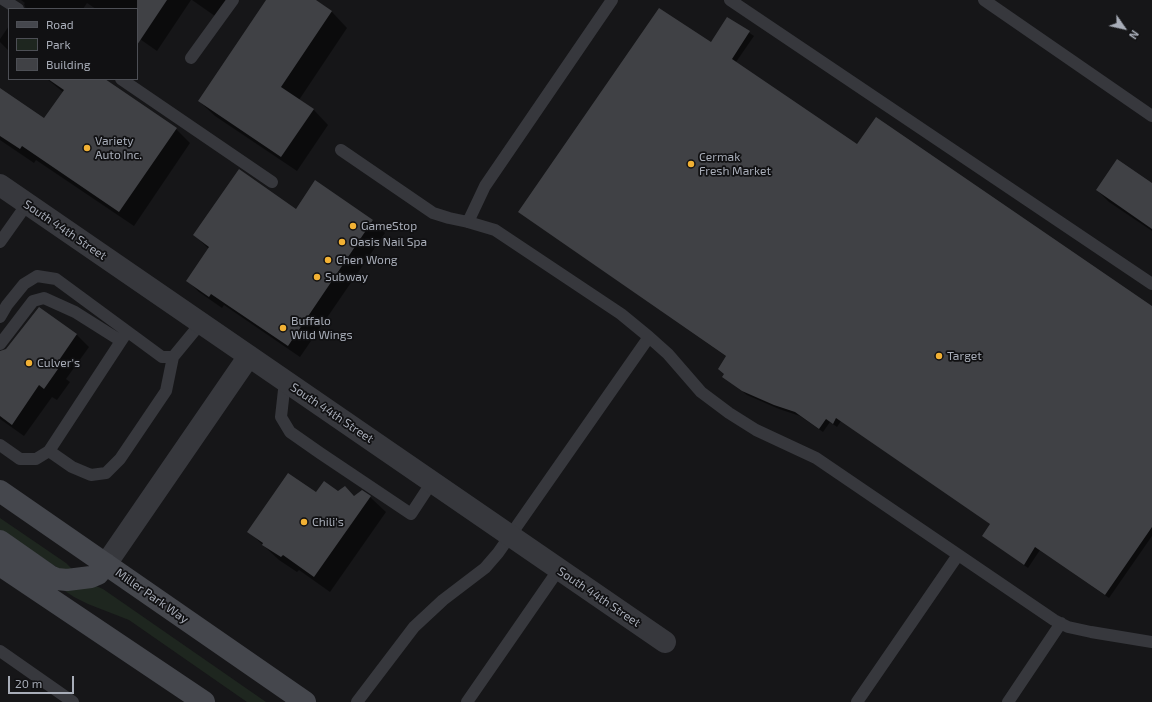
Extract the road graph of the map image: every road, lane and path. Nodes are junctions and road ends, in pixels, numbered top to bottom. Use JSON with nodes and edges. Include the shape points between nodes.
{"nodes":[{"id":1,"x":4,"y":0,"type":"edge"},
{"id":2,"x":233,"y":0,"type":"edge"},
{"id":3,"x":612,"y":0,"type":"edge"},
{"id":4,"x":730,"y":0,"type":"edge"},
{"id":5,"x":984,"y":0,"type":"edge"},
{"id":6,"x":16,"y":8,"type":"edge"},
{"id":7,"x":191,"y":58,"type":"dead end"},
{"id":8,"x":122,"y":80,"type":"edge"},
{"id":9,"x":1152,"y":116,"type":"edge"},
{"id":10,"x":341,"y":150,"type":"dead end"},
{"id":11,"x":272,"y":182,"type":"dead end"},
{"id":12,"x":0,"y":185,"type":"edge"},
{"id":13,"x":27,"y":204,"type":"junction"},
{"id":14,"x":468,"y":222,"type":"junction"},
{"id":15,"x":0,"y":242,"type":"edge"},
{"id":16,"x":1152,"y":284,"type":"edge"},
{"id":17,"x":0,"y":317,"type":"edge"},
{"id":18,"x":201,"y":323,"type":"junction"},
{"id":19,"x":124,"y":336,"type":"junction"},
{"id":20,"x":649,"y":337,"type":"junction"},
{"id":21,"x":0,"y":344,"type":"edge"},
{"id":22,"x":249,"y":356,"type":"junction"},
{"id":23,"x":173,"y":357,"type":"junction"},
{"id":24,"x":285,"y":381,"type":"junction"},
{"id":25,"x":0,"y":445,"type":"edge"},
{"id":26,"x":49,"y":451,"type":"junction"},
{"id":27,"x":432,"y":482,"type":"junction"},
{"id":28,"x":0,"y":490,"type":"edge"},
{"id":29,"x":511,"y":536,"type":"junction"},
{"id":30,"x":0,"y":541,"type":"edge"},
{"id":31,"x":958,"y":555,"type":"junction"},
{"id":32,"x":106,"y":564,"type":"junction"},
{"id":33,"x":0,"y":565,"type":"edge"},
{"id":34,"x":559,"y":569,"type":"junction"},
{"id":35,"x":1060,"y":623,"type":"junction"},
{"id":36,"x":665,"y":642,"type":"dead end"},
{"id":37,"x":1152,"y":642,"type":"edge"},
{"id":38,"x":0,"y":651,"type":"edge"},
{"id":39,"x":195,"y":700,"type":"edge"},
{"id":40,"x":73,"y":702,"type":"edge"},
{"id":41,"x":305,"y":702,"type":"edge"},
{"id":42,"x":356,"y":702,"type":"edge"},
{"id":43,"x":467,"y":702,"type":"edge"},
{"id":44,"x":857,"y":702,"type":"edge"},
{"id":45,"x":1008,"y":702,"type":"edge"}],
"edges":[{"from":1,"to":6,"type":"lane"},
{"from":2,"to":7,"type":"lane"},
{"from":3,"to":14,"type":"lane","via":[[485,186]]},
{"from":4,"to":16,"type":"lane"},
{"from":5,"to":9,"type":"lane"},
{"from":8,"to":11,"type":"lane"},
{"from":10,"to":14,"type":"lane","via":[[433,213]]},
{"from":12,"to":13,"type":"street","name":"South 44th Street"},
{"from":13,"to":15,"type":"lane"},
{"from":13,"to":18,"type":"street","name":"South 44th Street"},
{"from":14,"to":20,"type":"lane","via":[[495,230],[621,314]]},
{"from":17,"to":19,"type":"lane","via":[[24,284],[37,276],[56,279]]},
{"from":18,"to":22,"type":"street","name":"South 44th Street"},
{"from":18,"to":23,"type":"lane"},
{"from":19,"to":21,"type":"lane","via":[[44,298],[32,301]]},
{"from":19,"to":23,"type":"lane","via":[[162,357]]},
{"from":19,"to":26,"type":"lane"},
{"from":20,"to":29,"type":"lane"},
{"from":20,"to":31,"type":"lane","via":[[668,354],[701,392],[729,413],[756,430],[816,458]]},
{"from":22,"to":24,"type":"street","name":"South 44th Street"},
{"from":22,"to":32,"type":"street"},
{"from":23,"to":26,"type":"lane","via":[[166,391],[120,459],[106,473],[91,475],[72,467]]},
{"from":24,"to":27,"type":"street","name":"South 44th Street"},
{"from":24,"to":27,"type":"lane","via":[[281,417],[290,432],[320,453],[411,514]]},
{"from":25,"to":26,"type":"lane","via":[[20,459],[36,458]]},
{"from":27,"to":29,"type":"street","name":"South 44th Street"},
{"from":28,"to":32,"type":"main road","name":"Miller Park Way"},
{"from":29,"to":34,"type":"street","name":"South 44th Street"},
{"from":29,"to":42,"type":"lane","via":[[485,568],[443,600],[414,627]]},
{"from":30,"to":32,"type":"main road","via":[[57,579],[91,577],[98,574]]},
{"from":31,"to":35,"type":"lane"},
{"from":31,"to":44,"type":"lane"},
{"from":32,"to":41,"type":"main road","name":"Miller Park Way"},
{"from":33,"to":39,"type":"main road"},
{"from":34,"to":36,"type":"street","name":"South 44th Street"},
{"from":34,"to":43,"type":"lane"},
{"from":35,"to":37,"type":"lane","via":[[1091,632]]},
{"from":35,"to":45,"type":"lane"},
{"from":38,"to":40,"type":"lane"}]}
